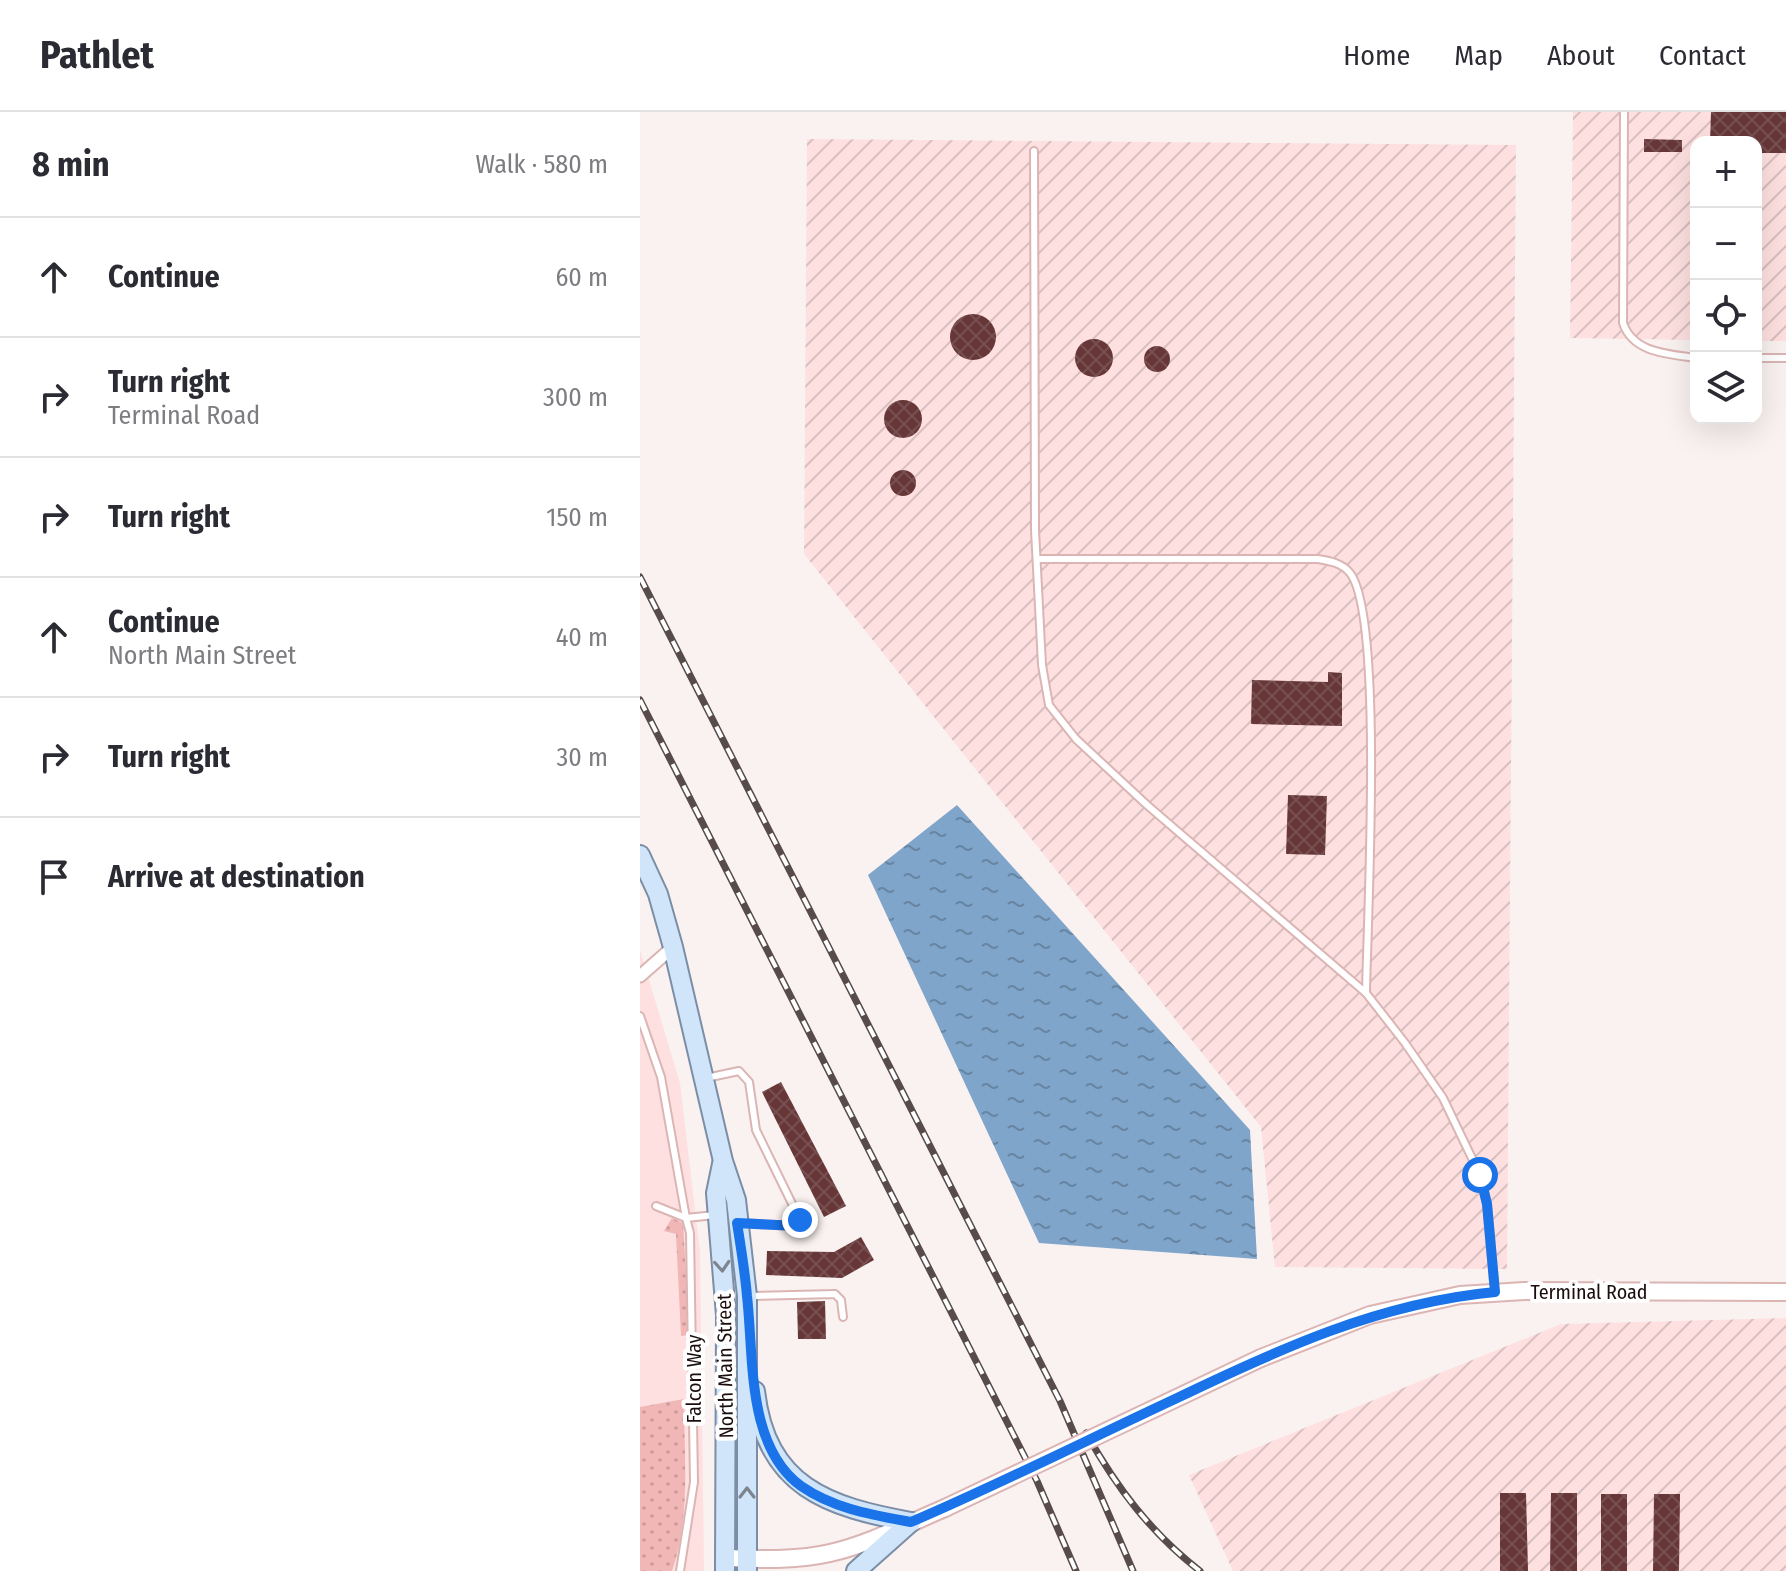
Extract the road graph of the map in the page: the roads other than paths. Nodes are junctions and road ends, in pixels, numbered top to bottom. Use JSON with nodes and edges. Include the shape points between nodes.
{"nodes":[{"id":1,"x":1624,"y":112,"type":"edge"},
{"id":2,"x":1034,"y":151,"type":"dead end"},
{"id":3,"x":1690,"y":357,"type":"edge"},
{"id":4,"x":1762,"y":358,"type":"edge"},
{"id":5,"x":1786,"y":358,"type":"edge"},
{"id":6,"x":1037,"y":559,"type":"junction"},
{"id":7,"x":640,"y":855,"type":"edge"},
{"id":8,"x":673,"y":947,"type":"junction"},
{"id":9,"x":640,"y":976,"type":"edge"},
{"id":10,"x":1366,"y":993,"type":"junction"},
{"id":11,"x":640,"y":1016,"type":"edge"},
{"id":12,"x":706,"y":1078,"type":"junction"},
{"id":13,"x":723,"y":1161,"type":"junction"},
{"id":14,"x":656,"y":1206,"type":"dead end"},
{"id":15,"x":718,"y":1214,"type":"junction"},
{"id":16,"x":686,"y":1218,"type":"junction"},
{"id":17,"x":737,"y":1223,"type":"junction"},
{"id":18,"x":1495,"y":1292,"type":"junction"},
{"id":19,"x":1786,"y":1292,"type":"edge"},
{"id":20,"x":747,"y":1296,"type":"junction"},
{"id":21,"x":843,"y":1317,"type":"dead end"},
{"id":22,"x":911,"y":1522,"type":"junction"},
{"id":23,"x":725,"y":1564,"type":"edge"},
{"id":24,"x":747,"y":1565,"type":"edge"},
{"id":25,"x":680,"y":1571,"type":"edge"},
{"id":26,"x":856,"y":1571,"type":"edge"}],
"edges":[{"from":1,"to":3,"type":"lane","via":[[1623,323],[1637,344]]},
{"from":2,"to":6,"type":"lane"},
{"from":4,"to":5,"type":"lane"},
{"from":6,"to":10,"type":"lane","via":[[1042,665],[1049,705],[1059,721],[1147,805]]},
{"from":6,"to":10,"type":"lane","via":[[1318,559],[1350,572],[1370,664]]},
{"from":7,"to":8,"type":"main road","name":"North Main Street"},
{"from":8,"to":9,"type":"street"},
{"from":8,"to":12,"type":"main road","name":"North Main Street"},
{"from":10,"to":18,"type":"lane","via":[[1443,1098],[1470,1151],[1487,1204]]},
{"from":11,"to":16,"type":"lane","name":"Falcon Way","via":[[661,1077]]},
{"from":12,"to":13,"type":"main road","name":"North Main Street"},
{"from":12,"to":17,"type":"lane","via":[[739,1071],[749,1082],[756,1130],[800,1220],[796,1226]]},
{"from":13,"to":15,"type":"main road","name":"North Main Street"},
{"from":13,"to":17,"type":"main road","name":"North Main Street","via":[[736,1200]]},
{"from":14,"to":16,"type":"lane"},
{"from":15,"to":16,"type":"lane"},
{"from":15,"to":17,"type":"lane"},
{"from":15,"to":23,"type":"main road","name":"North Main Street","one_way":true,"via":[[726,1315]]},
{"from":16,"to":25,"type":"lane","name":"Falcon Way","via":[[693,1299],[694,1482]]},
{"from":17,"to":20,"type":"main road","name":"North Main Street"},
{"from":18,"to":19,"type":"main road","name":"Terminal Road"},
{"from":18,"to":22,"type":"main road","name":"Terminal Road","bridge":true,"via":[[1370,1315],[1261,1358]]},
{"from":20,"to":21,"type":"lane","via":[[835,1294]]},
{"from":20,"to":22,"type":"main road","via":[[756,1401],[787,1472],[799,1485],[838,1505]]},
{"from":24,"to":20,"type":"main road","name":"North Main Street","one_way":true},
{"from":22,"to":24,"type":"main road","name":"Terminal Road","via":[[829,1554]]},
{"from":22,"to":26,"type":"main road"},
{"from":23,"to":24,"type":"main road","name":"Terminal Road"}]}
